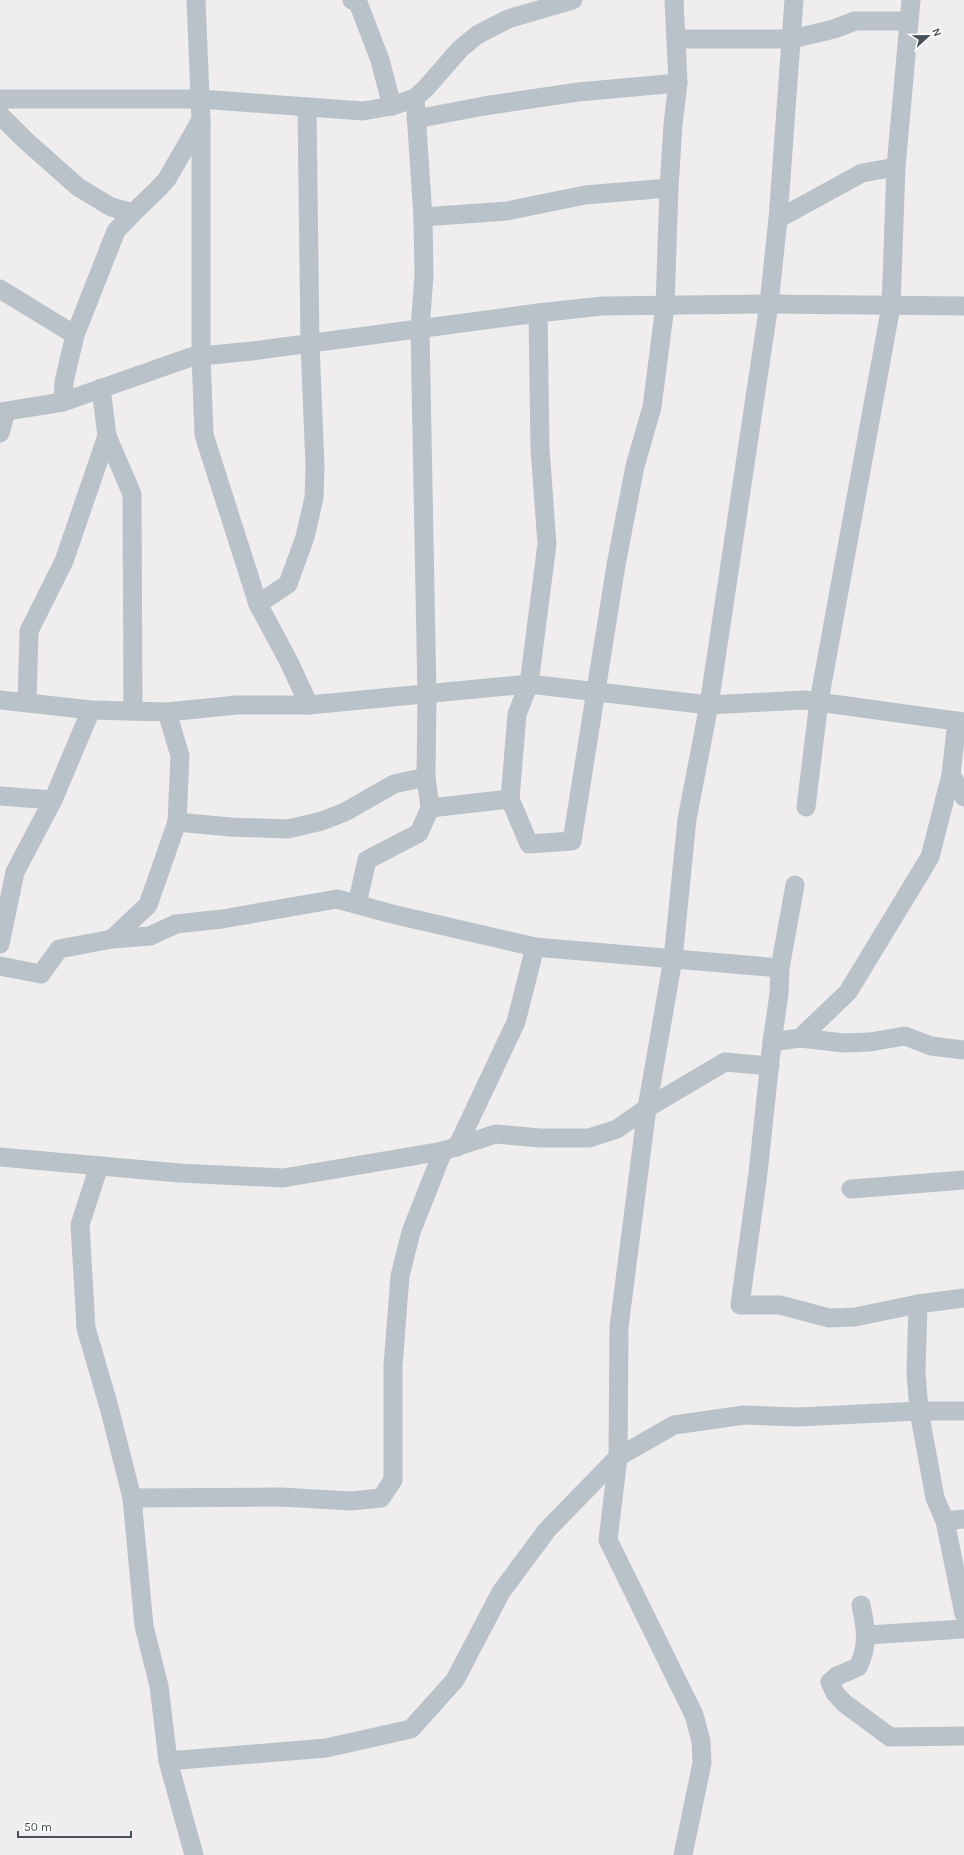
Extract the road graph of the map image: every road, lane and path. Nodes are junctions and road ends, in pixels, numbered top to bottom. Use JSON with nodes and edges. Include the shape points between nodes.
{"nodes":[{"id":1,"x":196,"y":0,"type":"edge"},
{"id":2,"x":352,"y":0,"type":"edge"},
{"id":3,"x":573,"y":0,"type":"edge"},
{"id":4,"x":674,"y":0,"type":"edge"},
{"id":5,"x":794,"y":0,"type":"edge"},
{"id":6,"x":912,"y":0,"type":"edge"},
{"id":7,"x":909,"y":21,"type":"junction"},
{"id":8,"x":676,"y":39,"type":"junction"},
{"id":9,"x":792,"y":39,"type":"junction"},
{"id":10,"x":678,"y":84,"type":"junction"},
{"id":11,"x":415,"y":98,"type":"junction"},
{"id":12,"x":0,"y":99,"type":"edge"},
{"id":13,"x":200,"y":99,"type":"junction"},
{"id":14,"x":392,"y":106,"type":"junction"},
{"id":15,"x":307,"y":107,"type":"junction"},
{"id":16,"x":0,"y":115,"type":"edge"},
{"id":17,"x":416,"y":119,"type":"junction"},
{"id":18,"x":201,"y":120,"type":"junction"},
{"id":19,"x":896,"y":167,"type":"junction"},
{"id":20,"x":670,"y":188,"type":"junction"},
{"id":21,"x":132,"y":212,"type":"junction"},
{"id":22,"x":423,"y":217,"type":"junction"},
{"id":23,"x":778,"y":219,"type":"junction"},
{"id":24,"x":0,"y":289,"type":"edge"},
{"id":25,"x":769,"y":304,"type":"junction"},
{"id":26,"x":665,"y":306,"type":"junction"},
{"id":27,"x":891,"y":306,"type":"junction"},
{"id":28,"x":964,"y":306,"type":"edge"},
{"id":29,"x":538,"y":313,"type":"junction"},
{"id":30,"x":420,"y":330,"type":"junction"},
{"id":31,"x":76,"y":335,"type":"junction"},
{"id":32,"x":310,"y":344,"type":"junction"},
{"id":33,"x":201,"y":356,"type":"junction"},
{"id":34,"x":101,"y":388,"type":"junction"},
{"id":35,"x":63,"y":402,"type":"junction"},
{"id":36,"x":3,"y":412,"type":"edge"},
{"id":37,"x":0,"y":433,"type":"edge"},
{"id":38,"x":107,"y":436,"type":"junction"},
{"id":39,"x":258,"y":604,"type":"junction"},
{"id":40,"x":529,"y":684,"type":"junction"},
{"id":41,"x":594,"y":693,"type":"junction"},
{"id":42,"x":427,"y":695,"type":"junction"},
{"id":43,"x":0,"y":700,"type":"edge"},
{"id":44,"x":819,"y":701,"type":"junction"},
{"id":45,"x":27,"y":702,"type":"junction"},
{"id":46,"x":309,"y":705,"type":"junction"},
{"id":47,"x":709,"y":705,"type":"junction"},
{"id":48,"x":91,"y":710,"type":"junction"},
{"id":49,"x":133,"y":711,"type":"junction"},
{"id":50,"x":167,"y":712,"type":"junction"},
{"id":51,"x":961,"y":721,"type":"edge"},
{"id":52,"x":951,"y":775,"type":"junction"},
{"id":53,"x":426,"y":777,"type":"junction"},
{"id":54,"x":0,"y":796,"type":"edge"},
{"id":55,"x":964,"y":797,"type":"edge"},
{"id":56,"x":510,"y":799,"type":"junction"},
{"id":57,"x":53,"y":800,"type":"junction"},
{"id":58,"x":806,"y":807,"type":"dead end"},
{"id":59,"x":430,"y":808,"type":"junction"},
{"id":60,"x":177,"y":822,"type":"junction"},
{"id":61,"x":795,"y":885,"type":"dead end"},
{"id":62,"x":357,"y":904,"type":"junction"},
{"id":63,"x":112,"y":939,"type":"junction"},
{"id":64,"x":0,"y":944,"type":"edge"},
{"id":65,"x":535,"y":947,"type":"junction"},
{"id":66,"x":673,"y":959,"type":"junction"},
{"id":67,"x":0,"y":966,"type":"edge"},
{"id":68,"x":780,"y":968,"type":"junction"},
{"id":69,"x":800,"y":1038,"type":"junction"},
{"id":70,"x":772,"y":1042,"type":"junction"},
{"id":71,"x":964,"y":1050,"type":"edge"},
{"id":72,"x":770,"y":1066,"type":"junction"},
{"id":73,"x":647,"y":1108,"type":"junction"},
{"id":74,"x":450,"y":1149,"type":"junction"},
{"id":75,"x":0,"y":1157,"type":"edge"},
{"id":76,"x":99,"y":1166,"type":"junction"},
{"id":77,"x":964,"y":1180,"type":"edge"},
{"id":78,"x":851,"y":1189,"type":"dead end"},
{"id":79,"x":964,"y":1298,"type":"edge"},
{"id":80,"x":918,"y":1304,"type":"junction"},
{"id":81,"x":919,"y":1410,"type":"junction"},
{"id":82,"x":964,"y":1411,"type":"edge"},
{"id":83,"x":618,"y":1457,"type":"junction"},
{"id":84,"x":132,"y":1498,"type":"junction"},
{"id":85,"x":964,"y":1519,"type":"edge"},
{"id":86,"x":945,"y":1521,"type":"junction"},
{"id":87,"x":861,"y":1605,"type":"dead end"},
{"id":88,"x":964,"y":1614,"type":"edge"},
{"id":89,"x":964,"y":1629,"type":"edge"},
{"id":90,"x":867,"y":1635,"type":"junction"},
{"id":91,"x":964,"y":1736,"type":"edge"},
{"id":92,"x":168,"y":1761,"type":"junction"},
{"id":93,"x":194,"y":1855,"type":"edge"},
{"id":94,"x":683,"y":1855,"type":"edge"}],
"edges":[{"from":1,"to":13,"type":"street"},
{"from":2,"to":14,"type":"street","via":[[357,0],[380,60]]},
{"from":3,"to":11,"type":"street","via":[[508,19],[477,35],[460,48]]},
{"from":4,"to":8,"type":"street"},
{"from":5,"to":9,"type":"street"},
{"from":6,"to":7,"type":"street"},
{"from":7,"to":9,"type":"street","via":[[855,20],[834,29]]},
{"from":7,"to":19,"type":"street"},
{"from":8,"to":9,"type":"street"},
{"from":8,"to":10,"type":"street"},
{"from":9,"to":23,"type":"street"},
{"from":10,"to":17,"type":"street","via":[[578,92]]},
{"from":10,"to":20,"type":"street"},
{"from":11,"to":14,"type":"street"},
{"from":11,"to":17,"type":"street"},
{"from":12,"to":13,"type":"street"},
{"from":13,"to":15,"type":"street"},
{"from":13,"to":18,"type":"street"},
{"from":14,"to":15,"type":"street","via":[[363,111]]},
{"from":15,"to":32,"type":"street"},
{"from":16,"to":21,"type":"street","via":[[78,187],[111,207]]},
{"from":17,"to":22,"type":"street"},
{"from":18,"to":21,"type":"street","via":[[158,190]]},
{"from":18,"to":33,"type":"street"},
{"from":19,"to":23,"type":"street","via":[[862,173]]},
{"from":19,"to":27,"type":"street"},
{"from":20,"to":22,"type":"street","via":[[585,195],[507,211]]},
{"from":20,"to":26,"type":"street"},
{"from":21,"to":31,"type":"street","via":[[116,231]]},
{"from":22,"to":30,"type":"street","via":[[424,275]]},
{"from":23,"to":25,"type":"street"},
{"from":24,"to":31,"type":"street"},
{"from":25,"to":26,"type":"street"},
{"from":25,"to":27,"type":"street"},
{"from":25,"to":47,"type":"street"},
{"from":26,"to":29,"type":"street","via":[[602,306]]},
{"from":26,"to":41,"type":"street","via":[[652,407],[635,466],[623,523]]},
{"from":27,"to":28,"type":"street"},
{"from":27,"to":44,"type":"street"},
{"from":29,"to":30,"type":"street"},
{"from":29,"to":40,"type":"street","via":[[540,449],[547,544]]},
{"from":30,"to":32,"type":"street"},
{"from":30,"to":42,"type":"street"},
{"from":31,"to":35,"type":"street","via":[[64,382]]},
{"from":32,"to":33,"type":"street"},
{"from":32,"to":39,"type":"street","via":[[314,498],[305,537],[288,584]]},
{"from":33,"to":34,"type":"street","via":[[191,357]]},
{"from":33,"to":39,"type":"street","via":[[204,435]]},
{"from":34,"to":35,"type":"street"},
{"from":34,"to":38,"type":"street"},
{"from":35,"to":36,"type":"street"},
{"from":36,"to":37,"type":"street"},
{"from":38,"to":45,"type":"street","via":[[64,561],[29,631]]},
{"from":38,"to":49,"type":"street","via":[[132,494]]},
{"from":39,"to":46,"type":"street"},
{"from":40,"to":41,"type":"street"},
{"from":40,"to":42,"type":"street"},
{"from":40,"to":56,"type":"street","via":[[517,714]]},
{"from":41,"to":47,"type":"street"},
{"from":41,"to":56,"type":"street","via":[[572,841],[528,844]]},
{"from":42,"to":46,"type":"street"},
{"from":42,"to":53,"type":"street"},
{"from":43,"to":45,"type":"street"},
{"from":44,"to":47,"type":"street"},
{"from":44,"to":51,"type":"street"},
{"from":44,"to":58,"type":"street"},
{"from":45,"to":48,"type":"street"},
{"from":46,"to":50,"type":"street","via":[[237,705]]},
{"from":47,"to":66,"type":"street","via":[[688,819]]},
{"from":48,"to":49,"type":"street"},
{"from":48,"to":57,"type":"street"},
{"from":49,"to":50,"type":"street"},
{"from":50,"to":60,"type":"street","via":[[180,756]]},
{"from":51,"to":52,"type":"street"},
{"from":52,"to":55,"type":"street"},
{"from":52,"to":69,"type":"street","via":[[930,856],[848,992]]},
{"from":53,"to":59,"type":"street"},
{"from":53,"to":60,"type":"street","via":[[394,784],[345,812],[322,821],[288,829]]},
{"from":54,"to":57,"type":"street"},
{"from":56,"to":59,"type":"street"},
{"from":57,"to":64,"type":"street","via":[[15,872]]},
{"from":59,"to":62,"type":"street","via":[[419,833],[367,860]]},
{"from":60,"to":63,"type":"street","via":[[148,905]]},
{"from":61,"to":68,"type":"street"},
{"from":62,"to":63,"type":"street","via":[[337,899],[222,919],[176,924],[150,936]]},
{"from":62,"to":65,"type":"street"},
{"from":63,"to":67,"type":"street","via":[[58,949],[41,974]]},
{"from":65,"to":66,"type":"street"},
{"from":65,"to":74,"type":"street","via":[[516,1022]]},
{"from":66,"to":68,"type":"street"},
{"from":66,"to":73,"type":"street"},
{"from":68,"to":70,"type":"street"},
{"from":69,"to":70,"type":"street"},
{"from":69,"to":71,"type":"street","via":[[844,1043],[905,1036],[931,1046]]},
{"from":70,"to":72,"type":"street"},
{"from":72,"to":73,"type":"street","via":[[725,1062]]},
{"from":72,"to":80,"type":"street","via":[[740,1305],[780,1305],[829,1318],[855,1318]]},
{"from":73,"to":74,"type":"street","via":[[617,1129],[589,1138],[540,1138],[496,1134]]},
{"from":73,"to":83,"type":"street","via":[[619,1327]]},
{"from":74,"to":76,"type":"street","via":[[283,1178]]},
{"from":74,"to":84,"type":"street","via":[[411,1232],[400,1276],[394,1366],[393,1480],[380,1498],[351,1501],[281,1498]]},
{"from":75,"to":76,"type":"street"},
{"from":76,"to":84,"type":"street","via":[[80,1225],[86,1328]]},
{"from":77,"to":78,"type":"street"},
{"from":79,"to":80,"type":"street"},
{"from":80,"to":81,"type":"street","via":[[916,1372]]},
{"from":81,"to":82,"type":"street"},
{"from":81,"to":83,"type":"street","via":[[799,1417],[744,1415],[674,1425]]},
{"from":81,"to":86,"type":"street","via":[[935,1498]]},
{"from":83,"to":92,"type":"street","via":[[547,1530],[501,1592],[455,1680],[411,1729],[326,1748]]},
{"from":83,"to":94,"type":"street","via":[[608,1540],[694,1715],[702,1741],[702,1763]]},
{"from":84,"to":92,"type":"street","via":[[144,1626],[159,1686]]},
{"from":85,"to":86,"type":"street"},
{"from":86,"to":88,"type":"street"},
{"from":87,"to":90,"type":"street"},
{"from":89,"to":90,"type":"street"},
{"from":90,"to":91,"type":"street","via":[[864,1656],[858,1667],[830,1682],[835,1694],[844,1704],[890,1737]]},
{"from":92,"to":93,"type":"street"}]}
